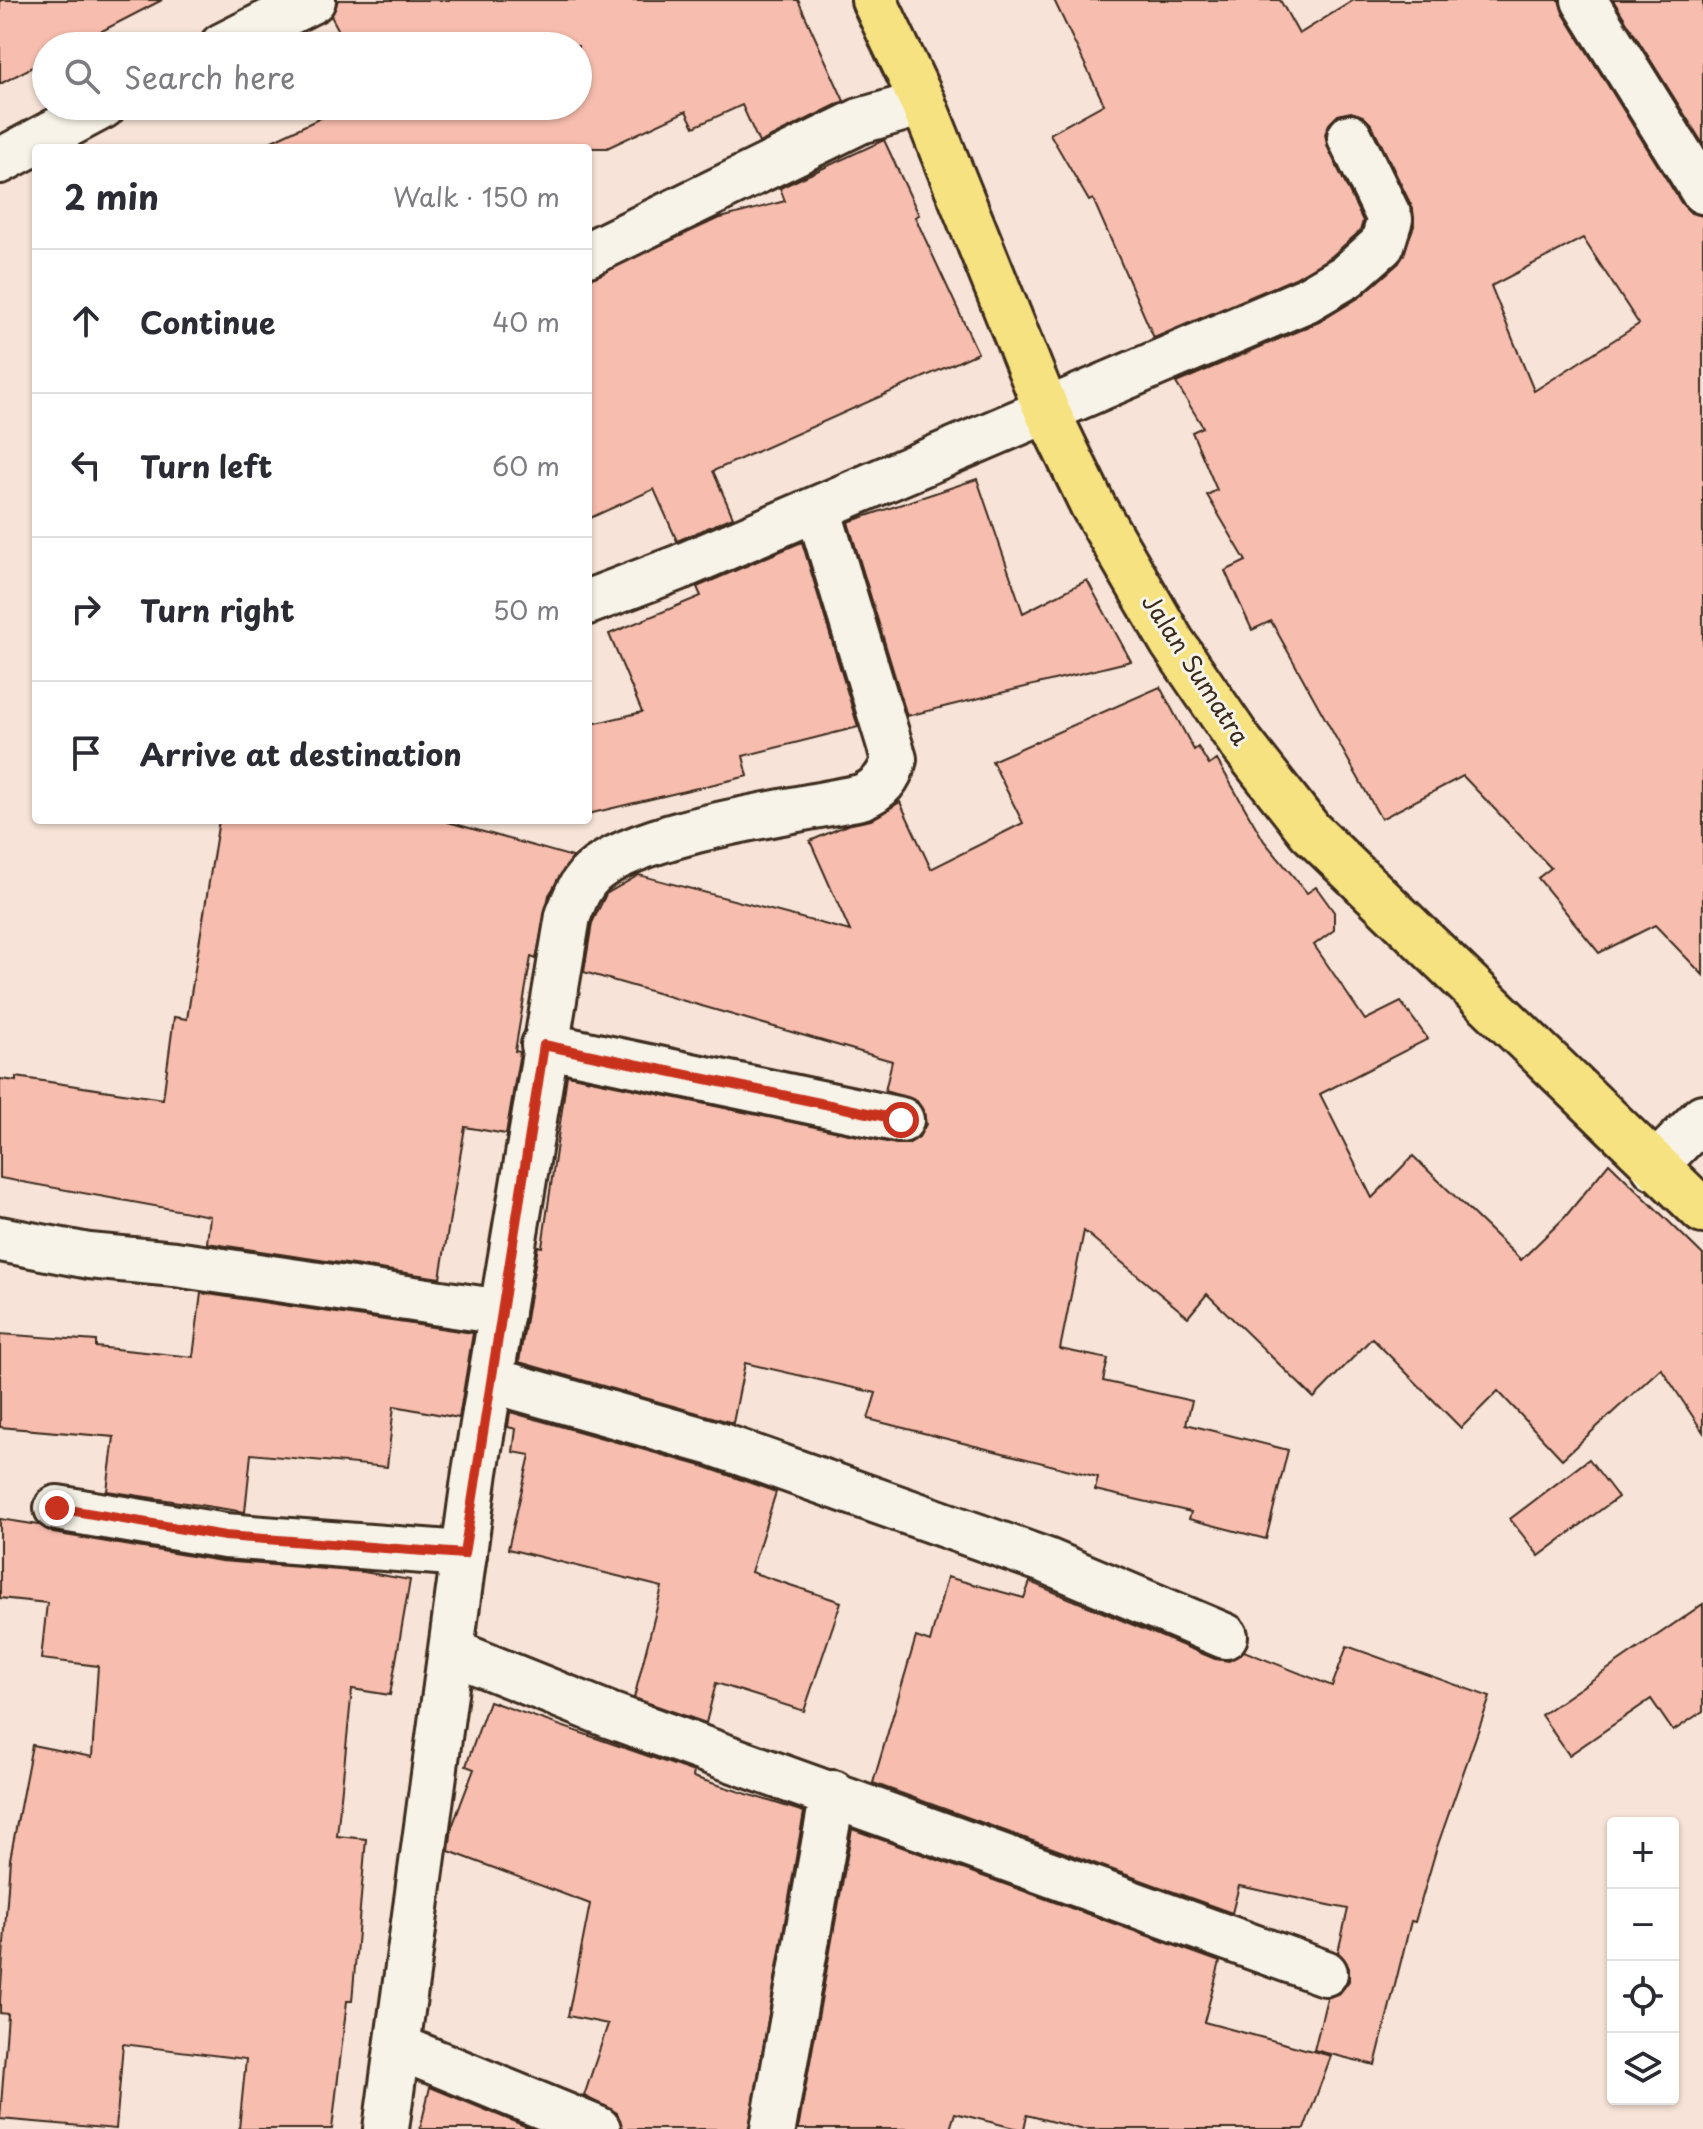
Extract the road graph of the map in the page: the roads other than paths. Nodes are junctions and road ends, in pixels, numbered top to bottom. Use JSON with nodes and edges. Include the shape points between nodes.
{"nodes":[{"id":1,"x":313,"y":0,"type":"edge"},
{"id":2,"x":874,"y":0,"type":"edge"},
{"id":3,"x":1584,"y":0,"type":"edge"},
{"id":4,"x":250,"y":32,"type":"edge"},
{"id":5,"x":923,"y":103,"type":"junction"},
{"id":6,"x":77,"y":120,"type":"edge"},
{"id":7,"x":1350,"y":137,"type":"dead end"},
{"id":8,"x":0,"y":161,"type":"edge"},
{"id":9,"x":1703,"y":191,"type":"edge"},
{"id":10,"x":592,"y":252,"type":"edge"},
{"id":11,"x":1047,"y":411,"type":"junction"},
{"id":12,"x":818,"y":509,"type":"junction"},
{"id":13,"x":592,"y":600,"type":"edge"},
{"id":14,"x":544,"y":1045,"type":"junction"},
{"id":15,"x":1703,"y":1117,"type":"edge"},
{"id":16,"x":901,"y":1120,"type":"dead end"},
{"id":17,"x":1654,"y":1167,"type":"junction"},
{"id":18,"x":1703,"y":1211,"type":"edge"},
{"id":19,"x":0,"y":1239,"type":"edge"},
{"id":20,"x":502,"y":1312,"type":"junction"},
{"id":21,"x":491,"y":1380,"type":"junction"},
{"id":22,"x":57,"y":1508,"type":"dead end"},
{"id":23,"x":464,"y":1554,"type":"junction"},
{"id":24,"x":1225,"y":1636,"type":"dead end"},
{"id":25,"x":452,"y":1652,"type":"junction"},
{"id":26,"x":833,"y":1793,"type":"junction"},
{"id":27,"x":1325,"y":1973,"type":"dead end"},
{"id":28,"x":398,"y":2047,"type":"junction"},
{"id":29,"x":386,"y":2129,"type":"edge"},
{"id":30,"x":598,"y":2129,"type":"edge"},
{"id":31,"x":773,"y":2129,"type":"edge"}],
"edges":[{"from":1,"to":4,"type":"street"},
{"from":2,"to":5,"type":"main road","name":"Jalan Sumatra"},
{"from":3,"to":9,"type":"street"},
{"from":5,"to":10,"type":"street","via":[[860,121]]},
{"from":5,"to":11,"type":"main road","name":"Jalan Sumatra"},
{"from":6,"to":8,"type":"street"},
{"from":7,"to":11,"type":"street","via":[[1390,219],[1382,245],[1347,276],[1306,300]]},
{"from":11,"to":12,"type":"street"},
{"from":11,"to":17,"type":"main road","name":"Jalan Sumatra","via":[[1093,506],[1172,642],[1300,818]]},
{"from":12,"to":13,"type":"street"},
{"from":12,"to":14,"type":"street","via":[[894,759],[890,772],[873,792],[861,797],[661,839],[590,875],[576,896],[562,940]]},
{"from":14,"to":16,"type":"street"},
{"from":14,"to":20,"type":"street"},
{"from":15,"to":17,"type":"street"},
{"from":17,"to":18,"type":"main road","name":"Jalan Sumatra"},
{"from":19,"to":20,"type":"street","via":[[89,1256]]},
{"from":20,"to":21,"type":"street"},
{"from":21,"to":23,"type":"street"},
{"from":21,"to":24,"type":"street","via":[[713,1443],[1047,1561]]},
{"from":22,"to":23,"type":"street","via":[[225,1536]]},
{"from":23,"to":25,"type":"street"},
{"from":25,"to":26,"type":"street","via":[[609,1715]]},
{"from":25,"to":28,"type":"street"},
{"from":26,"to":27,"type":"street"},
{"from":26,"to":31,"type":"street"},
{"from":28,"to":29,"type":"street"},
{"from":28,"to":30,"type":"street"}]}
